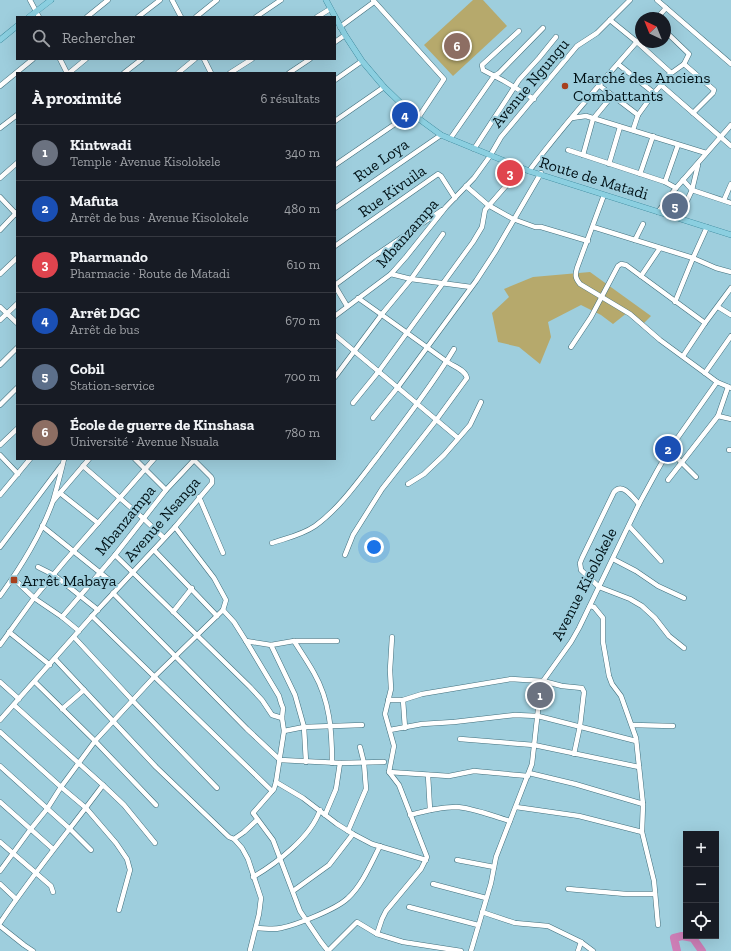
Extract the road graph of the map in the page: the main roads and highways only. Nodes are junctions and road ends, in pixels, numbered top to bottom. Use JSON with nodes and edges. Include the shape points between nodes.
{"nodes":[{"id":1,"x":50,"y":0,"type":"edge"},
{"id":2,"x":326,"y":0,"type":"edge"},
{"id":3,"x":30,"y":16,"type":"edge"},
{"id":4,"x":334,"y":16,"type":"edge"},
{"id":5,"x":336,"y":20,"type":"edge"},
{"id":6,"x":16,"y":27,"type":"edge"},
{"id":7,"x":0,"y":40,"type":"edge"},
{"id":8,"x":731,"y":235,"type":"edge"}],
"edges":[{"from":1,"to":3,"type":"main road"},
{"from":2,"to":4,"type":"main road","name":"Route de Matadi"},
{"from":5,"to":8,"type":"main road","name":"Route de Matadi","via":[[362,61],[384,87],[441,135],[529,171]]},
{"from":6,"to":7,"type":"main road"}]}
